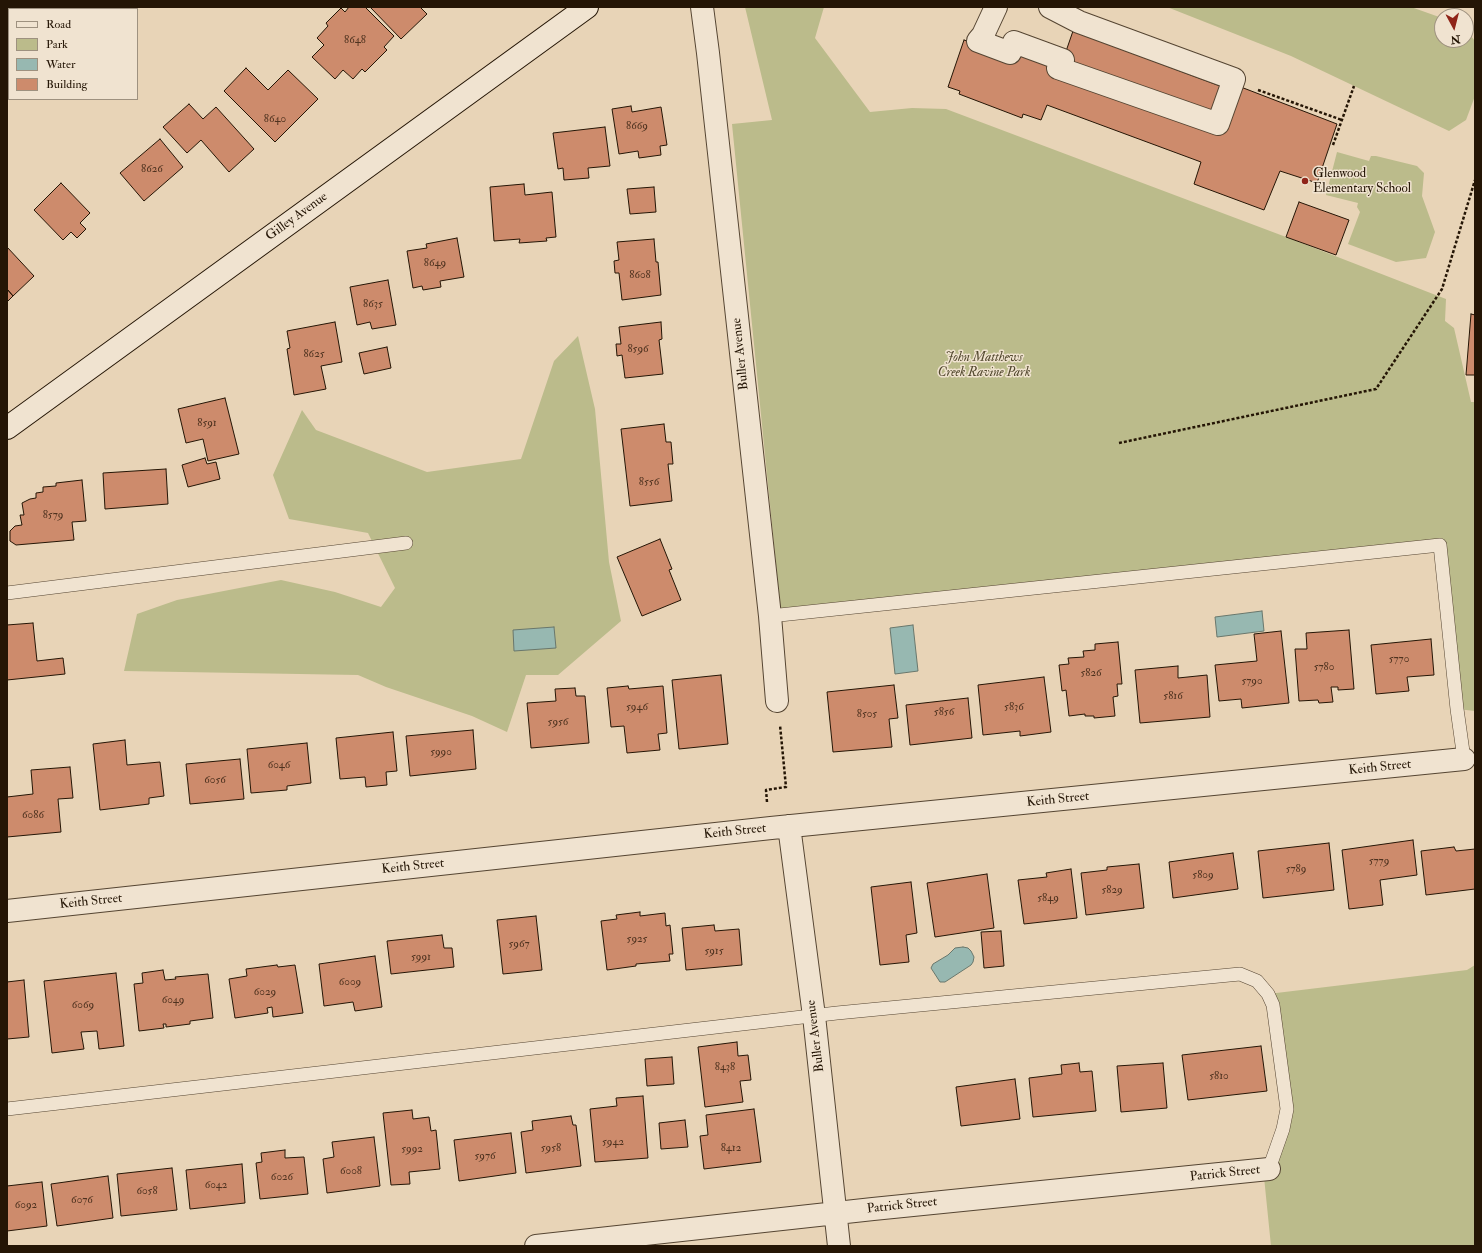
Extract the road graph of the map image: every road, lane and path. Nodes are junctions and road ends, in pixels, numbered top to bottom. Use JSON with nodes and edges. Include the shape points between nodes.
{"nodes":[{"id":1,"x":587,"y":7,"type":"edge"},
{"id":2,"x":702,"y":7,"type":"edge"},
{"id":3,"x":996,"y":7,"type":"edge"},
{"id":4,"x":1050,"y":7,"type":"edge"},
{"id":5,"x":1354,"y":86,"type":"dead end"},
{"id":6,"x":1269,"y":94,"type":"dead end"},
{"id":7,"x":1342,"y":120,"type":"junction"},
{"id":8,"x":1333,"y":145,"type":"dead end"},
{"id":9,"x":1475,"y":180,"type":"edge"},
{"id":10,"x":7,"y":428,"type":"edge"},
{"id":11,"x":1119,"y":443,"type":"dead end"},
{"id":12,"x":406,"y":543,"type":"dead end"},
{"id":13,"x":7,"y":593,"type":"edge"},
{"id":14,"x":770,"y":616,"type":"junction"},
{"id":15,"x":777,"y":701,"type":"dead end"},
{"id":16,"x":782,"y":755,"type":"dead end"},
{"id":17,"x":1464,"y":759,"type":"joint"},
{"id":18,"x":768,"y":803,"type":"dead end"},
{"id":19,"x":789,"y":826,"type":"junction"},
{"id":20,"x":7,"y":911,"type":"edge"},
{"id":21,"x":814,"y":1016,"type":"junction"},
{"id":22,"x":7,"y":1110,"type":"edge"},
{"id":23,"x":1269,"y":1169,"type":"joint"},
{"id":24,"x":835,"y":1213,"type":"junction"},
{"id":25,"x":629,"y":1241,"type":"edge"},
{"id":26,"x":536,"y":1246,"type":"edge"},
{"id":27,"x":839,"y":1246,"type":"edge"}],
"edges":[{"from":1,"to":10,"type":"street","name":"Gilley Avenue"},
{"from":2,"to":14,"type":"street","name":"Buller Avenue"},
{"from":3,"to":4,"type":"street","via":[[978,41],[1010,53],[1014,42],[1063,60],[1058,68],[1218,124],[1234,79],[1079,22]]},
{"from":5,"to":7,"type":"path"},
{"from":6,"to":7,"type":"path"},
{"from":7,"to":8,"type":"path"},
{"from":9,"to":11,"type":"path","via":[[1442,289],[1376,389]]},
{"from":12,"to":13,"type":"lane"},
{"from":14,"to":15,"type":"street","name":"Buller Avenue"},
{"from":14,"to":17,"type":"lane","via":[[1440,545]]},
{"from":16,"to":18,"type":"path","via":[[786,787],[766,790]]},
{"from":17,"to":19,"type":"street","name":"Keith Street"},
{"from":19,"to":20,"type":"street","name":"Keith Street"},
{"from":19,"to":21,"type":"street","name":"Buller Avenue"},
{"from":21,"to":22,"type":"lane"},
{"from":21,"to":23,"type":"lane","via":[[1240,974],[1257,982],[1268,994],[1273,1005],[1287,1109]]},
{"from":21,"to":24,"type":"street","name":"Buller Avenue"},
{"from":23,"to":24,"type":"street","name":"Patrick Street"},
{"from":24,"to":25,"type":"street","name":"Patrick Street"},
{"from":24,"to":27,"type":"street","name":"Buller Avenue"},
{"from":25,"to":26,"type":"street","name":"Patrick Street"}]}
